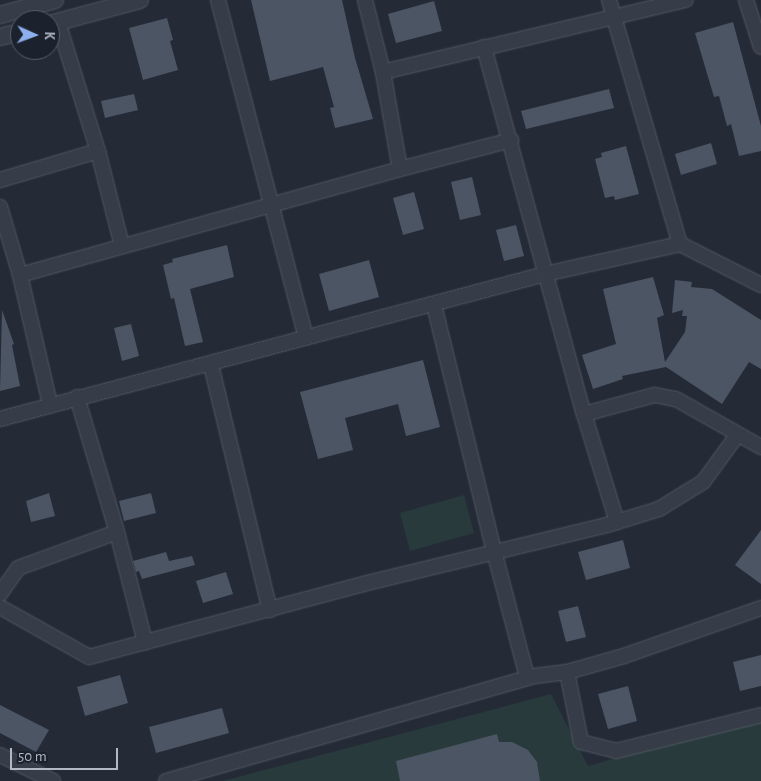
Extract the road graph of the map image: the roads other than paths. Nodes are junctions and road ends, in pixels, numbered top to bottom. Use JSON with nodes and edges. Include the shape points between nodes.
{"nodes":[{"id":1,"x":55,"y":0,"type":"edge"},
{"id":2,"x":140,"y":0,"type":"edge"},
{"id":3,"x":218,"y":0,"type":"edge"},
{"id":4,"x":365,"y":0,"type":"edge"},
{"id":5,"x":609,"y":0,"type":"edge"},
{"id":6,"x":686,"y":0,"type":"edge"},
{"id":7,"x":746,"y":0,"type":"edge"},
{"id":8,"x":0,"y":15,"type":"edge"},
{"id":9,"x":614,"y":16,"type":"junction"},
{"id":10,"x":60,"y":21,"type":"edge"},
{"id":11,"x":60,"y":40,"type":"edge"},
{"id":12,"x":484,"y":47,"type":"junction"},
{"id":13,"x":761,"y":47,"type":"edge"},
{"id":14,"x":383,"y":72,"type":"junction"},
{"id":15,"x":511,"y":140,"type":"junction"},
{"id":16,"x":98,"y":151,"type":"junction"},
{"id":17,"x":400,"y":168,"type":"junction"},
{"id":18,"x":0,"y":180,"type":"edge"},
{"id":19,"x":273,"y":205,"type":"junction"},
{"id":20,"x":0,"y":207,"type":"edge"},
{"id":21,"x":680,"y":244,"type":"junction"},
{"id":22,"x":122,"y":246,"type":"junction"},
{"id":23,"x":545,"y":274,"type":"junction"},
{"id":24,"x":20,"y":275,"type":"junction"},
{"id":25,"x":761,"y":285,"type":"edge"},
{"id":26,"x":434,"y":305,"type":"junction"},
{"id":27,"x":306,"y":338,"type":"junction"},
{"id":28,"x":211,"y":364,"type":"junction"},
{"id":29,"x":77,"y":398,"type":"junction"},
{"id":30,"x":50,"y":404,"type":"junction"},
{"id":31,"x":584,"y":414,"type":"junction"},
{"id":32,"x":0,"y":419,"type":"edge"},
{"id":33,"x":738,"y":434,"type":"junction"},
{"id":34,"x":761,"y":448,"type":"edge"},
{"id":35,"x":617,"y":522,"type":"junction"},
{"id":36,"x":117,"y":532,"type":"junction"},
{"id":37,"x":494,"y":551,"type":"junction"},
{"id":38,"x":0,"y":594,"type":"edge"},
{"id":39,"x":0,"y":607,"type":"edge"},
{"id":40,"x":761,"y":608,"type":"edge"},
{"id":41,"x":270,"y":610,"type":"junction"},
{"id":42,"x":145,"y":642,"type":"junction"},
{"id":43,"x":567,"y":672,"type":"junction"},
{"id":44,"x":530,"y":677,"type":"junction"},
{"id":45,"x":761,"y":715,"type":"edge"},
{"id":46,"x":0,"y":755,"type":"edge"},
{"id":47,"x":53,"y":781,"type":"edge"},
{"id":48,"x":166,"y":781,"type":"edge"}],
"edges":[{"from":1,"to":8,"type":"street"},
{"from":2,"to":10,"type":"street"},
{"from":3,"to":19,"type":"street"},
{"from":4,"to":14,"type":"street"},
{"from":5,"to":9,"type":"street"},
{"from":6,"to":9,"type":"street"},
{"from":7,"to":13,"type":"street"},
{"from":9,"to":12,"type":"street"},
{"from":9,"to":21,"type":"street"},
{"from":11,"to":16,"type":"street"},
{"from":12,"to":14,"type":"street"},
{"from":12,"to":15,"type":"street"},
{"from":14,"to":17,"type":"street"},
{"from":15,"to":17,"type":"street"},
{"from":15,"to":23,"type":"street"},
{"from":16,"to":18,"type":"street"},
{"from":16,"to":22,"type":"street"},
{"from":17,"to":19,"type":"street"},
{"from":19,"to":22,"type":"street"},
{"from":19,"to":27,"type":"street"},
{"from":20,"to":24,"type":"street"},
{"from":21,"to":23,"type":"street"},
{"from":21,"to":25,"type":"street"},
{"from":22,"to":24,"type":"street"},
{"from":23,"to":26,"type":"street"},
{"from":23,"to":31,"type":"street"},
{"from":24,"to":30,"type":"street"},
{"from":26,"to":27,"type":"street"},
{"from":26,"to":37,"type":"street"},
{"from":27,"to":28,"type":"street"},
{"from":28,"to":29,"type":"street"},
{"from":28,"to":41,"type":"street"},
{"from":29,"to":30,"type":"street"},
{"from":29,"to":36,"type":"street"},
{"from":30,"to":32,"type":"street"},
{"from":31,"to":33,"type":"street","via":[[655,394],[676,399]]},
{"from":31,"to":35,"type":"street"},
{"from":33,"to":34,"type":"street"},
{"from":33,"to":35,"type":"street","via":[[703,482],[659,509]]},
{"from":35,"to":37,"type":"street"},
{"from":36,"to":38,"type":"street","via":[[18,568]]},
{"from":36,"to":42,"type":"street"},
{"from":37,"to":41,"type":"street"},
{"from":37,"to":44,"type":"street","via":[[527,677]]},
{"from":39,"to":42,"type":"street","via":[[89,657]]},
{"from":40,"to":43,"type":"street","via":[[624,656]]},
{"from":41,"to":42,"type":"street"},
{"from":43,"to":44,"type":"street"},
{"from":43,"to":45,"type":"street","via":[[581,742],[616,751]]},
{"from":44,"to":48,"type":"street"},
{"from":46,"to":47,"type":"street"}]}
